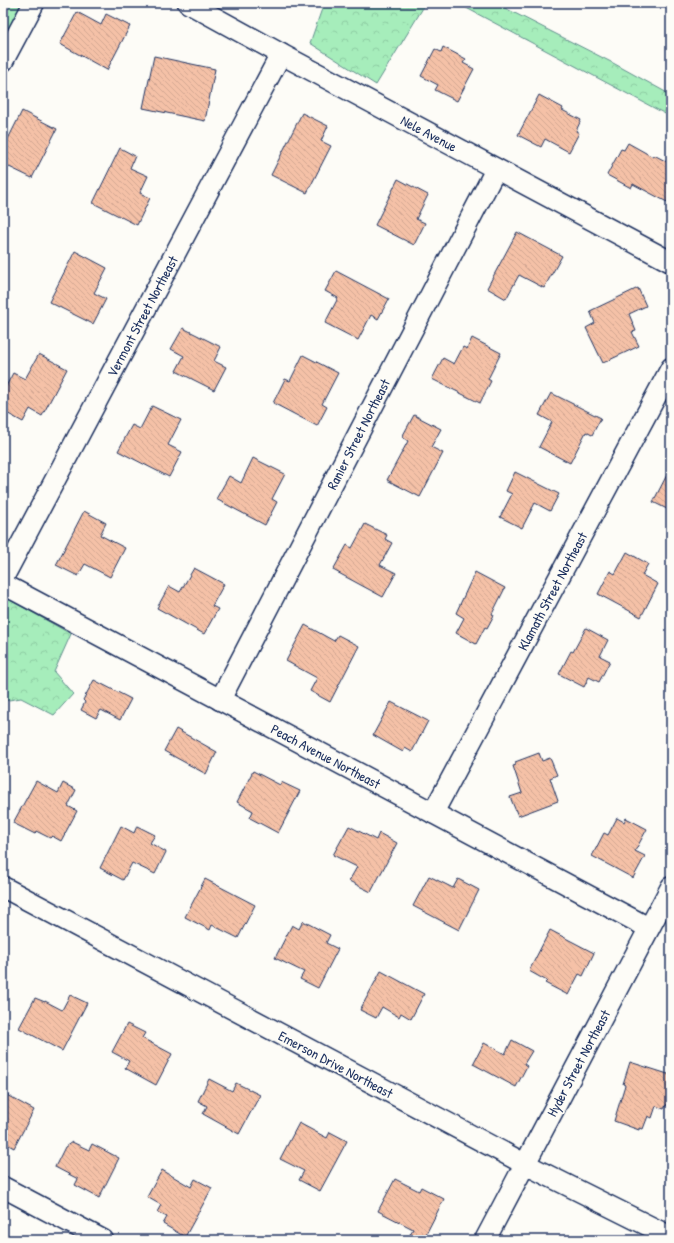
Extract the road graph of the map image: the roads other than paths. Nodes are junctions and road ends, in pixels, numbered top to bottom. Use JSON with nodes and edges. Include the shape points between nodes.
{"nodes":[{"id":1,"x":34,"y":3,"type":"edge"},
{"id":2,"x":188,"y":3,"type":"edge"},
{"id":3,"x":281,"y":54,"type":"junction"},
{"id":4,"x":3,"y":61,"type":"edge"},
{"id":5,"x":496,"y":169,"type":"junction"},
{"id":6,"x":671,"y":262,"type":"edge"},
{"id":7,"x":671,"y":368,"type":"edge"},
{"id":8,"x":3,"y":578,"type":"edge"},
{"id":9,"x":3,"y":584,"type":"edge"},
{"id":10,"x":220,"y":700,"type":"junction"},
{"id":11,"x":433,"y":813,"type":"junction"},
{"id":12,"x":3,"y":887,"type":"edge"},
{"id":13,"x":671,"y":887,"type":"edge"},
{"id":14,"x":649,"y":928,"type":"junction"},
{"id":15,"x":525,"y":1164,"type":"junction"},
{"id":16,"x":3,"y":1186,"type":"edge"},
{"id":17,"x":671,"y":1238,"type":"edge"},
{"id":18,"x":104,"y":1240,"type":"edge"},
{"id":19,"x":486,"y":1240,"type":"edge"}],
"edges":[{"from":1,"to":4,"type":"street"},
{"from":2,"to":3,"type":"street","name":"Nele Avenue"},
{"from":3,"to":5,"type":"street","name":"Nele Avenue"},
{"from":3,"to":8,"type":"street","name":"Vermont Street Northeast"},
{"from":5,"to":6,"type":"street","name":"Nele Avenue"},
{"from":5,"to":10,"type":"street","name":"Ranier Street Northeast"},
{"from":7,"to":11,"type":"street","name":"Klamath Street Northeast"},
{"from":9,"to":10,"type":"street","name":"Peach Avenue Northeast"},
{"from":10,"to":11,"type":"street","name":"Peach Avenue Northeast"},
{"from":11,"to":14,"type":"street","name":"Peach Avenue Northeast"},
{"from":12,"to":15,"type":"street","name":"Emerson Drive Northeast"},
{"from":13,"to":14,"type":"street","name":"Hyder Street Northeast"},
{"from":14,"to":15,"type":"street","name":"Hyder Street Northeast"},
{"from":15,"to":17,"type":"street","name":"Emerson Drive Northeast"},
{"from":15,"to":19,"type":"street","name":"Hyder Street Northeast"},
{"from":16,"to":18,"type":"street"}]}
